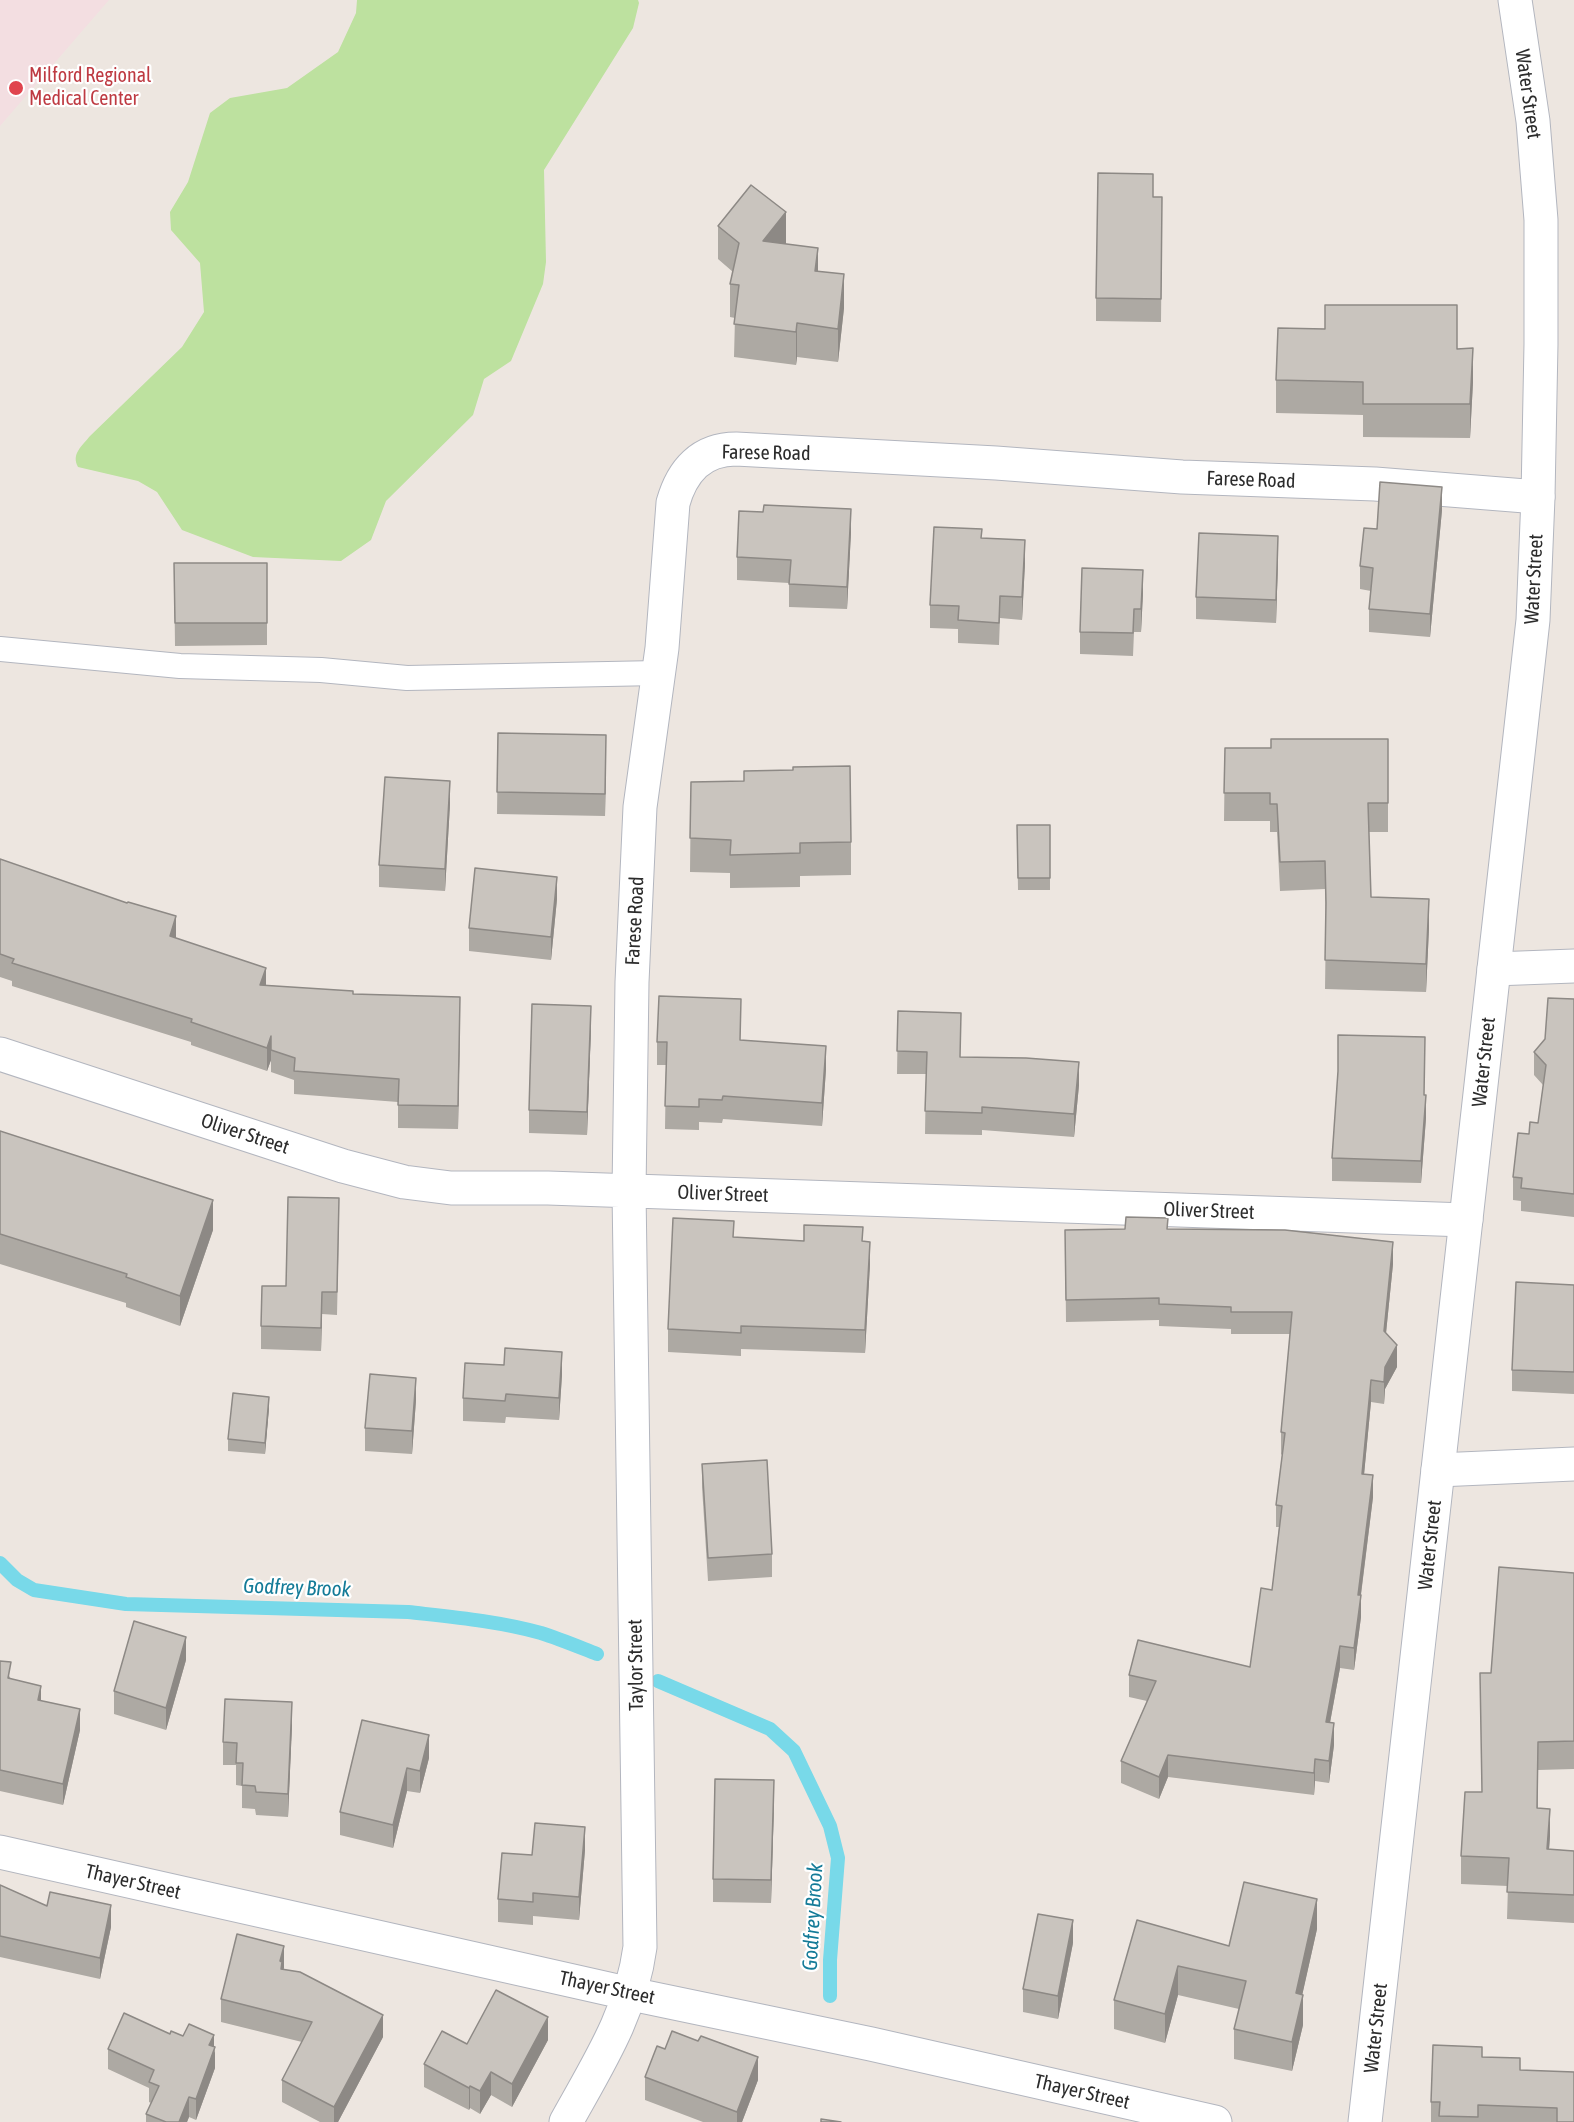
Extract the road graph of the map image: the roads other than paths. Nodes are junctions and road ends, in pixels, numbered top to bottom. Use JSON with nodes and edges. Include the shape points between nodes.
{"nodes":[{"id":1,"x":1515,"y":0,"type":"edge"},
{"id":2,"x":1538,"y":497,"type":"junction"},
{"id":3,"x":0,"y":649,"type":"edge"},
{"id":4,"x":658,"y":673,"type":"junction"},
{"id":5,"x":1574,"y":966,"type":"edge"},
{"id":6,"x":1494,"y":969,"type":"junction"},
{"id":7,"x":0,"y":1054,"type":"edge"},
{"id":8,"x":629,"y":1191,"type":"junction"},
{"id":9,"x":1466,"y":1220,"type":"junction"},
{"id":10,"x":1574,"y":1464,"type":"edge"},
{"id":11,"x":1438,"y":1470,"type":"junction"},
{"id":12,"x":0,"y":1852,"type":"edge"},
{"id":13,"x":631,"y":1994,"type":"junction"},
{"id":14,"x":566,"y":2122,"type":"edge"},
{"id":15,"x":1215,"y":2122,"type":"edge"},
{"id":16,"x":1365,"y":2122,"type":"edge"}],
"edges":[{"from":1,"to":2,"type":"street","name":"Water Street","via":[[1533,121],[1541,220]]},
{"from":2,"to":4,"type":"street","name":"Farese Road","via":[[1375,484],[720,450],[698,461],[676,492]]},
{"from":2,"to":6,"type":"street","name":"Water Street","via":[[1533,620]]},
{"from":3,"to":4,"type":"lane","via":[[180,666],[321,670],[407,678]]},
{"from":4,"to":8,"type":"street","name":"Farese Road","via":[[640,807]]},
{"from":5,"to":6,"type":"street"},
{"from":6,"to":9,"type":"street","name":"Water Street"},
{"from":7,"to":8,"type":"street","name":"Oliver Street","via":[[387,1178],[451,1188]]},
{"from":8,"to":9,"type":"street","name":"Oliver Street"},
{"from":8,"to":13,"type":"street","name":"Taylor Street","via":[[640,1928],[638,1965]]},
{"from":9,"to":11,"type":"street","name":"Water Street"},
{"from":10,"to":11,"type":"street"},
{"from":11,"to":16,"type":"street","name":"Water Street"},
{"from":12,"to":13,"type":"street","name":"Thayer Street"},
{"from":13,"to":14,"type":"street","name":"Taylor Street","via":[[620,2023]]},
{"from":13,"to":15,"type":"street","name":"Thayer Street"}]}
